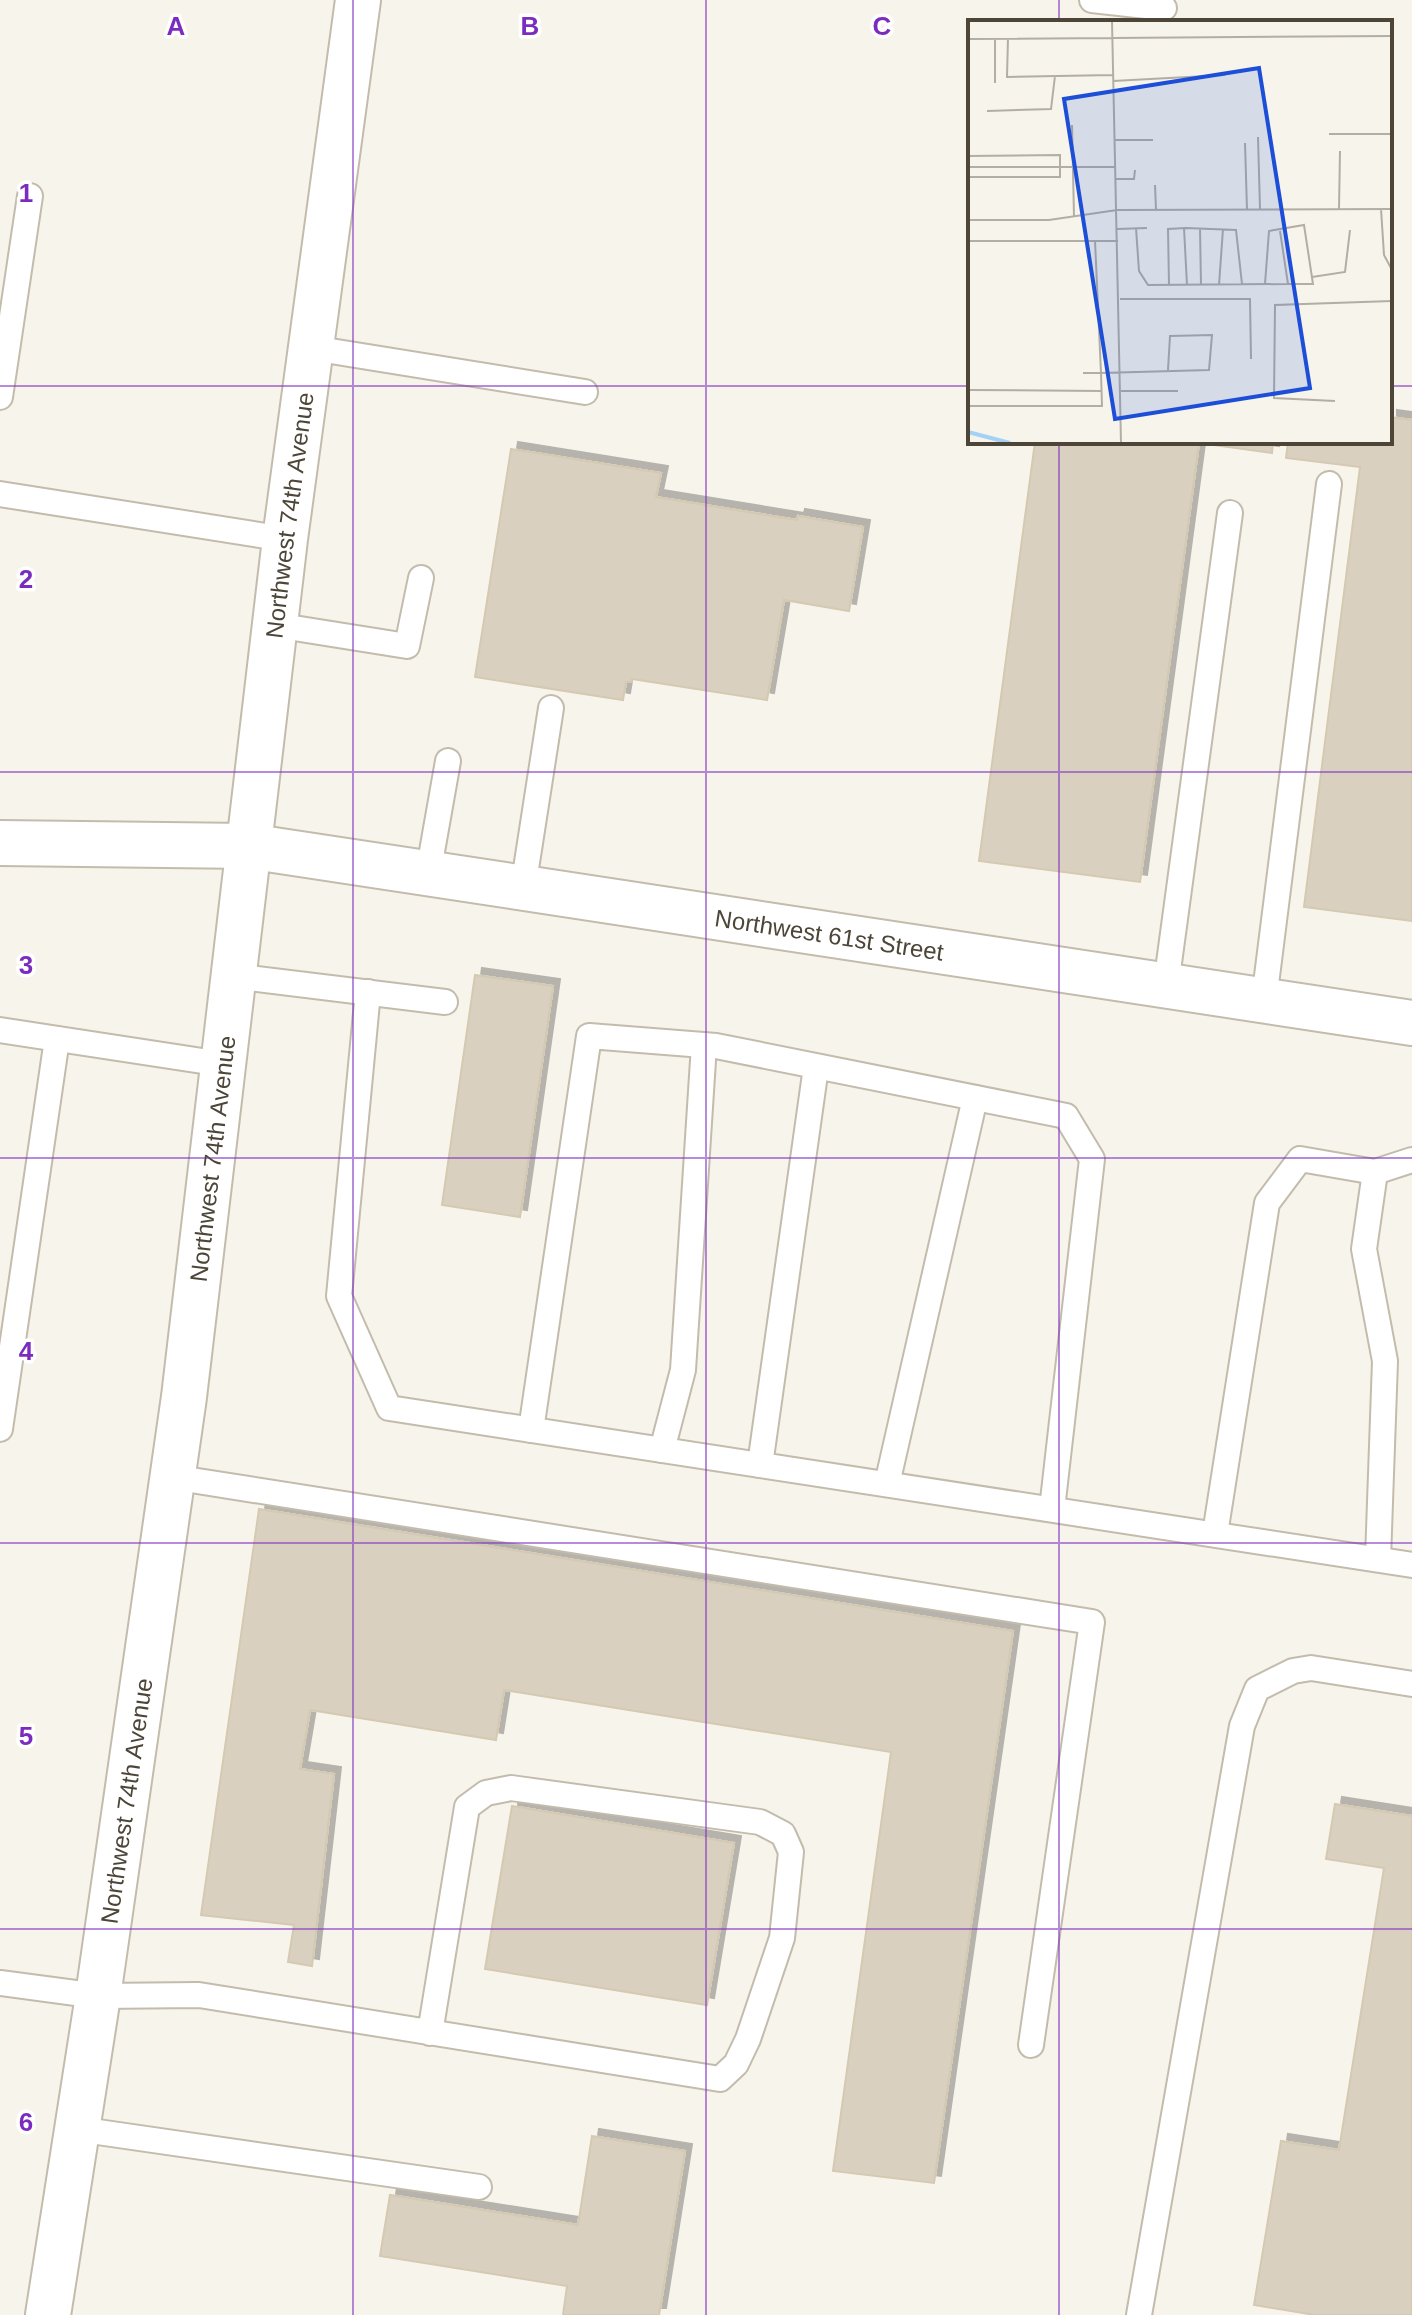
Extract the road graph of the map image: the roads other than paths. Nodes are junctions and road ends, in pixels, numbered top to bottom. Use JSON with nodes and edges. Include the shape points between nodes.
{"nodes":[{"id":1,"x":358,"y":0,"type":"edge"},
{"id":2,"x":1092,"y":0,"type":"edge"},
{"id":3,"x":1164,"y":8,"type":"dead end"},
{"id":4,"x":30,"y":196,"type":"dead end"},
{"id":5,"x":312,"y":348,"type":"junction"},
{"id":6,"x":585,"y":392,"type":"dead end"},
{"id":7,"x":0,"y":397,"type":"edge"},
{"id":8,"x":1329,"y":484,"type":"dead end"},
{"id":9,"x":0,"y":494,"type":"edge"},
{"id":10,"x":1230,"y":513,"type":"dead end"},
{"id":11,"x":285,"y":539,"type":"junction"},
{"id":12,"x":421,"y":578,"type":"dead end"},
{"id":13,"x":275,"y":625,"type":"junction"},
{"id":14,"x":551,"y":708,"type":"dead end"},
{"id":15,"x":448,"y":761,"type":"dead end"},
{"id":16,"x":0,"y":843,"type":"edge"},
{"id":17,"x":248,"y":846,"type":"junction"},
{"id":18,"x":428,"y":874,"type":"junction"},
{"id":19,"x":523,"y":888,"type":"junction"},
{"id":20,"x":233,"y":976,"type":"junction"},
{"id":21,"x":1166,"y":985,"type":"junction"},
{"id":22,"x":368,"y":992,"type":"junction"},
{"id":23,"x":1264,"y":1000,"type":"junction"},
{"id":24,"x":445,"y":1002,"type":"dead end"},
{"id":25,"x":1412,"y":1023,"type":"edge"},
{"id":26,"x":0,"y":1030,"type":"edge"},
{"id":27,"x":57,"y":1039,"type":"junction"},
{"id":28,"x":704,"y":1045,"type":"junction"},
{"id":29,"x":222,"y":1064,"type":"junction"},
{"id":30,"x":816,"y":1067,"type":"junction"},
{"id":31,"x":975,"y":1098,"type":"junction"},
{"id":32,"x":1412,"y":1160,"type":"edge"},
{"id":33,"x":1375,"y":1172,"type":"junction"},
{"id":34,"x":0,"y":1429,"type":"edge"},
{"id":35,"x":531,"y":1430,"type":"junction"},
{"id":36,"x":662,"y":1450,"type":"junction"},
{"id":37,"x":760,"y":1465,"type":"junction"},
{"id":38,"x":172,"y":1477,"type":"junction"},
{"id":39,"x":887,"y":1484,"type":"junction"},
{"id":40,"x":1052,"y":1509,"type":"junction"},
{"id":41,"x":1215,"y":1534,"type":"junction"},
{"id":42,"x":1378,"y":1559,"type":"junction"},
{"id":43,"x":1412,"y":1565,"type":"edge"},
{"id":44,"x":1412,"y":1684,"type":"edge"},
{"id":45,"x":0,"y":1983,"type":"edge"},
{"id":46,"x":98,"y":1996,"type":"junction"},
{"id":47,"x":430,"y":2033,"type":"junction"},
{"id":48,"x":1031,"y":2045,"type":"dead end"},
{"id":49,"x":77,"y":2129,"type":"junction"},
{"id":50,"x":479,"y":2187,"type":"dead end"},
{"id":51,"x":48,"y":2315,"type":"edge"},
{"id":52,"x":1139,"y":2315,"type":"edge"}],
"edges":[{"from":1,"to":5,"type":"street","name":"Northwest 74th Avenue"},
{"from":2,"to":3,"type":"lane"},
{"from":4,"to":7,"type":"lane"},
{"from":5,"to":6,"type":"lane"},
{"from":5,"to":11,"type":"street","name":"Northwest 74th Avenue"},
{"from":8,"to":23,"type":"lane"},
{"from":9,"to":11,"type":"lane"},
{"from":10,"to":21,"type":"lane"},
{"from":11,"to":13,"type":"street","name":"Northwest 74th Avenue"},
{"from":12,"to":13,"type":"lane","via":[[407,646]]},
{"from":13,"to":17,"type":"street","name":"Northwest 74th Avenue"},
{"from":14,"to":19,"type":"lane"},
{"from":15,"to":18,"type":"lane"},
{"from":16,"to":17,"type":"street","name":"Northwest 61st Street"},
{"from":17,"to":18,"type":"street","name":"Northwest 61st Street"},
{"from":17,"to":20,"type":"street","name":"Northwest 74th Avenue"},
{"from":18,"to":19,"type":"street","name":"Northwest 61st Street"},
{"from":19,"to":21,"type":"street","name":"Northwest 61st Street"},
{"from":20,"to":22,"type":"lane"},
{"from":20,"to":29,"type":"street","name":"Northwest 74th Avenue"},
{"from":21,"to":23,"type":"street","name":"Northwest 61st Street"},
{"from":22,"to":24,"type":"lane"},
{"from":22,"to":35,"type":"lane","via":[[339,1296],[389,1408]]},
{"from":23,"to":25,"type":"street","name":"Northwest 61st Street"},
{"from":26,"to":27,"type":"lane"},
{"from":27,"to":29,"type":"lane"},
{"from":27,"to":34,"type":"lane"},
{"from":28,"to":30,"type":"lane"},
{"from":28,"to":35,"type":"lane","via":[[589,1036]]},
{"from":28,"to":36,"type":"lane","via":[[683,1370]]},
{"from":29,"to":38,"type":"street","name":"Northwest 74th Avenue"},
{"from":30,"to":31,"type":"lane"},
{"from":30,"to":37,"type":"lane"},
{"from":31,"to":39,"type":"lane"},
{"from":31,"to":40,"type":"lane","via":[[1066,1116],[1092,1159]]},
{"from":32,"to":33,"type":"lane"},
{"from":33,"to":41,"type":"lane","via":[[1300,1159],[1267,1203]]},
{"from":33,"to":42,"type":"lane","via":[[1364,1249],[1385,1361]]},
{"from":35,"to":36,"type":"lane"},
{"from":36,"to":37,"type":"lane"},
{"from":37,"to":39,"type":"lane"},
{"from":38,"to":46,"type":"street","name":"Northwest 74th Avenue"},
{"from":38,"to":48,"type":"lane","via":[[1092,1622]]},
{"from":39,"to":40,"type":"lane"},
{"from":40,"to":41,"type":"lane"},
{"from":41,"to":42,"type":"lane"},
{"from":42,"to":43,"type":"lane"},
{"from":44,"to":52,"type":"lane","via":[[1311,1668],[1257,1689],[1242,1726]]},
{"from":45,"to":46,"type":"lane"},
{"from":46,"to":47,"type":"lane","via":[[199,1995]]},
{"from":46,"to":49,"type":"street","name":"Northwest 74th Avenue"},
{"from":47,"to":47,"type":"lane","via":[[720,2079],[736,2064],[748,2039],[782,1938],[791,1852],[783,1834],[760,1822],[511,1788],[486,1793],[467,1807]]},
{"from":49,"to":50,"type":"lane"},
{"from":49,"to":51,"type":"street","name":"Northwest 74th Avenue"}]}
